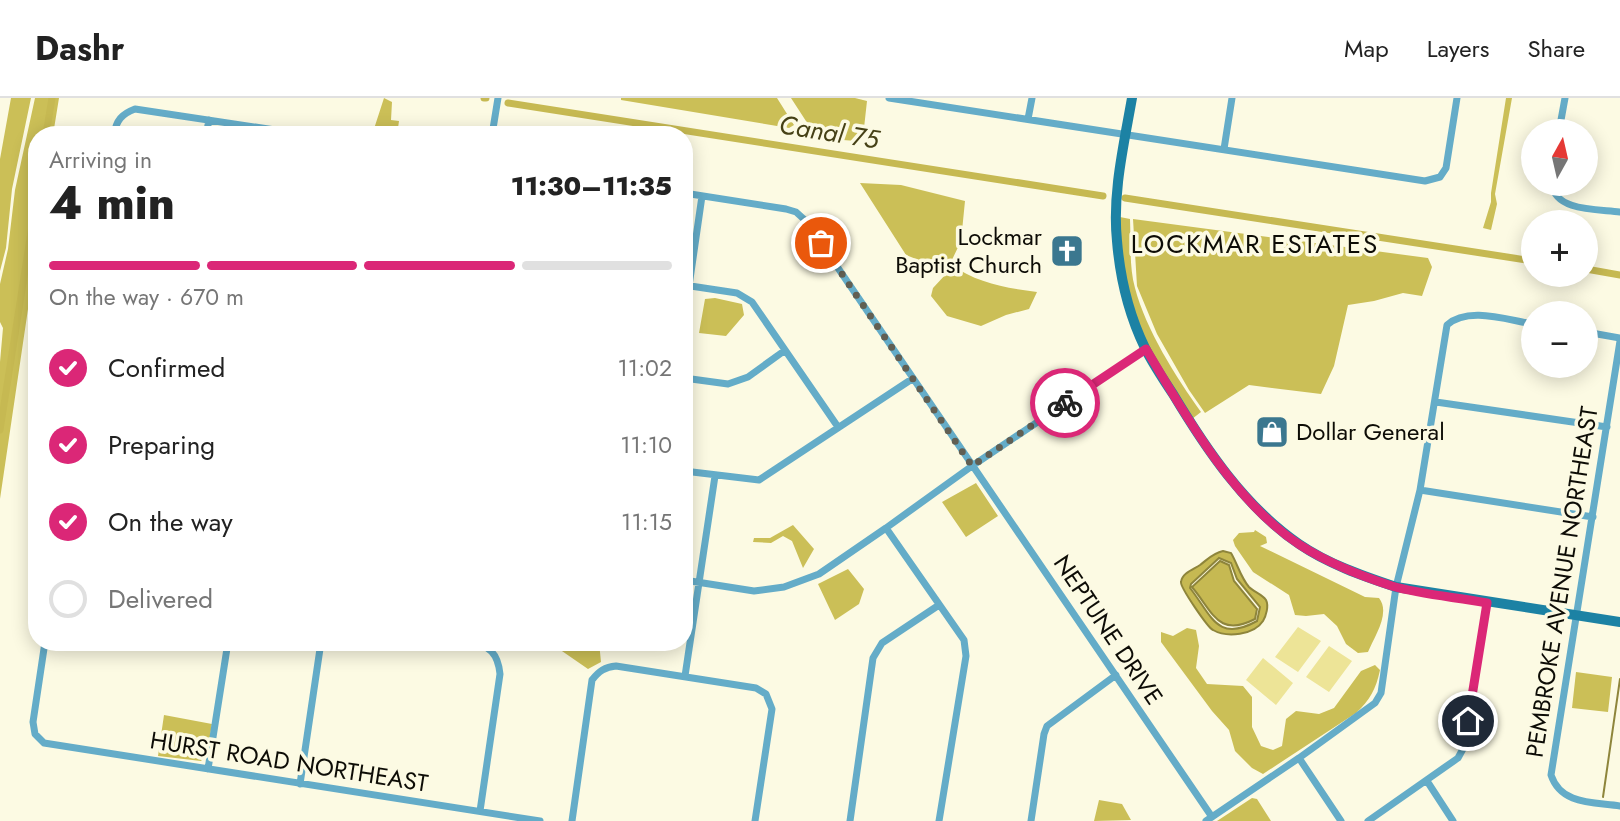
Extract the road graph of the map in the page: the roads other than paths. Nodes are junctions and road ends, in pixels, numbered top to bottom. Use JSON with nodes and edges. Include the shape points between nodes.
{"nodes":[{"id":1,"x":498,"y":98,"type":"edge"},
{"id":2,"x":889,"y":98,"type":"edge"},
{"id":3,"x":1032,"y":98,"type":"edge"},
{"id":4,"x":1132,"y":98,"type":"edge"},
{"id":5,"x":1232,"y":98,"type":"edge"},
{"id":6,"x":1457,"y":98,"type":"edge"},
{"id":7,"x":1565,"y":98,"type":"edge"},
{"id":8,"x":1028,"y":119,"type":"junction"},
{"id":9,"x":1561,"y":119,"type":"edge"},
{"id":10,"x":209,"y":120,"type":"junction"},
{"id":11,"x":116,"y":126,"type":"edge"},
{"id":12,"x":208,"y":126,"type":"edge"},
{"id":13,"x":249,"y":126,"type":"edge"},
{"id":14,"x":493,"y":126,"type":"edge"},
{"id":15,"x":1126,"y":134,"type":"junction"},
{"id":16,"x":1224,"y":149,"type":"junction"},
{"id":17,"x":693,"y":194,"type":"edge"},
{"id":18,"x":702,"y":196,"type":"junction"},
{"id":19,"x":1557,"y":196,"type":"edge"},
{"id":20,"x":1620,"y":212,"type":"edge"},
{"id":21,"x":693,"y":249,"type":"edge"},
{"id":22,"x":693,"y":286,"type":"edge"},
{"id":23,"x":1521,"y":322,"type":"edge"},
{"id":24,"x":1598,"y":334,"type":"edge"},
{"id":25,"x":1620,"y":339,"type":"edge"},
{"id":26,"x":1146,"y":349,"type":"junction"},
{"id":27,"x":784,"y":351,"type":"junction"},
{"id":28,"x":693,"y":379,"type":"edge"},
{"id":29,"x":912,"y":379,"type":"junction"},
{"id":30,"x":1436,"y":402,"type":"junction"},
{"id":31,"x":838,"y":427,"type":"junction"},
{"id":32,"x":1606,"y":428,"type":"junction"},
{"id":33,"x":972,"y":466,"type":"junction"},
{"id":34,"x":693,"y":472,"type":"edge"},
{"id":35,"x":715,"y":476,"type":"junction"},
{"id":36,"x":1420,"y":490,"type":"junction"},
{"id":37,"x":1593,"y":517,"type":"junction"},
{"id":38,"x":886,"y":528,"type":"junction"},
{"id":39,"x":693,"y":582,"type":"edge"},
{"id":40,"x":700,"y":583,"type":"junction"},
{"id":41,"x":1396,"y":587,"type":"junction"},
{"id":42,"x":1487,"y":603,"type":"junction"},
{"id":43,"x":939,"y":605,"type":"junction"},
{"id":44,"x":1576,"y":616,"type":"junction"},
{"id":45,"x":1620,"y":622,"type":"edge"},
{"id":46,"x":693,"y":626,"type":"edge"},
{"id":47,"x":44,"y":651,"type":"edge"},
{"id":48,"x":227,"y":651,"type":"edge"},
{"id":49,"x":320,"y":651,"type":"edge"},
{"id":50,"x":492,"y":651,"type":"edge"},
{"id":51,"x":689,"y":651,"type":"edge"},
{"id":52,"x":1116,"y":674,"type":"junction"},
{"id":53,"x":685,"y":676,"type":"junction"},
{"id":54,"x":1299,"y":758,"type":"junction"},
{"id":55,"x":208,"y":769,"type":"junction"},
{"id":56,"x":1427,"y":781,"type":"junction"},
{"id":57,"x":300,"y":784,"type":"junction"},
{"id":58,"x":1620,"y":806,"type":"edge"},
{"id":59,"x":480,"y":811,"type":"junction"},
{"id":60,"x":1209,"y":819,"type":"edge"},
{"id":61,"x":540,"y":821,"type":"edge"},
{"id":62,"x":572,"y":821,"type":"edge"},
{"id":63,"x":755,"y":821,"type":"edge"},
{"id":64,"x":850,"y":821,"type":"edge"},
{"id":65,"x":939,"y":821,"type":"edge"},
{"id":66,"x":1031,"y":821,"type":"edge"},
{"id":67,"x":1341,"y":821,"type":"edge"},
{"id":68,"x":1368,"y":821,"type":"edge"},
{"id":69,"x":1453,"y":821,"type":"edge"}],
"edges":[{"from":1,"to":14,"type":"street"},
{"from":2,"to":8,"type":"street"},
{"from":3,"to":8,"type":"street"},
{"from":4,"to":15,"type":"street"},
{"from":5,"to":16,"type":"street"},
{"from":6,"to":16,"type":"street","via":[[1446,168],[1440,177],[1422,181]]},
{"from":7,"to":9,"type":"street"},
{"from":8,"to":15,"type":"street"},
{"from":10,"to":11,"type":"street","via":[[135,109],[125,113]]},
{"from":10,"to":12,"type":"street"},
{"from":10,"to":13,"type":"street"},
{"from":15,"to":16,"type":"street"},
{"from":15,"to":26,"type":"street","via":[[1117,239],[1130,309]]},
{"from":17,"to":18,"type":"street"},
{"from":18,"to":21,"type":"street"},
{"from":18,"to":29,"type":"street","name":"NEPTUNE DRIVE","via":[[796,212]]},
{"from":19,"to":20,"type":"street","via":[[1568,205]]},
{"from":22,"to":27,"type":"street","via":[[737,293],[752,302]]},
{"from":23,"to":30,"type":"street","via":[[1473,315],[1454,318],[1447,325]]},
{"from":24,"to":25,"type":"street"},
{"from":25,"to":32,"type":"street","name":"PEMBROKE AVENUE NORTHEAST"},
{"from":26,"to":33,"type":"street"},
{"from":26,"to":41,"type":"street","via":[[1188,420],[1244,495],[1269,520],[1300,545],[1364,577]]},
{"from":27,"to":28,"type":"street","via":[[748,377],[728,384]]},
{"from":27,"to":31,"type":"street"},
{"from":29,"to":31,"type":"street"},
{"from":29,"to":33,"type":"street","name":"NEPTUNE DRIVE"},
{"from":30,"to":32,"type":"street"},
{"from":30,"to":36,"type":"street"},
{"from":31,"to":35,"type":"street","via":[[759,480]]},
{"from":32,"to":37,"type":"street","name":"PEMBROKE AVENUE NORTHEAST"},
{"from":33,"to":38,"type":"street"},
{"from":33,"to":52,"type":"street","name":"NEPTUNE DRIVE"},
{"from":34,"to":35,"type":"street"},
{"from":35,"to":40,"type":"street"},
{"from":36,"to":37,"type":"street"},
{"from":36,"to":41,"type":"street"},
{"from":37,"to":44,"type":"street","name":"PEMBROKE AVENUE NORTHEAST"},
{"from":38,"to":40,"type":"street","via":[[818,573],[784,587],[754,591]]},
{"from":38,"to":43,"type":"street"},
{"from":39,"to":40,"type":"street"},
{"from":40,"to":46,"type":"street"},
{"from":41,"to":42,"type":"street"},
{"from":41,"to":54,"type":"street","via":[[1381,692],[1374,704]]},
{"from":42,"to":44,"type":"street"},
{"from":42,"to":56,"type":"street","via":[[1464,747],[1458,758]]},
{"from":43,"to":64,"type":"street","via":[[882,643],[873,658]]},
{"from":43,"to":65,"type":"street","via":[[964,640],[966,656]]},
{"from":44,"to":45,"type":"street"},
{"from":44,"to":58,"type":"street","name":"PEMBROKE AVENUE NORTHEAST","via":[[1552,775],[1556,788],[1569,798]]},
{"from":47,"to":55,"type":"street","name":"HURST ROAD NORTHEAST","via":[[33,722],[35,734],[44,743]]},
{"from":48,"to":55,"type":"street"},
{"from":49,"to":57,"type":"street"},
{"from":50,"to":59,"type":"street","via":[[499,659],[500,674]]},
{"from":51,"to":53,"type":"street"},
{"from":52,"to":60,"type":"street","name":"NEPTUNE DRIVE"},
{"from":52,"to":66,"type":"street","via":[[1047,726]]},
{"from":53,"to":62,"type":"street","via":[[616,666],[597,673],[592,680]]},
{"from":53,"to":63,"type":"street","via":[[756,688],[766,695],[772,709]]},
{"from":54,"to":60,"type":"street"},
{"from":54,"to":67,"type":"street"},
{"from":55,"to":57,"type":"street","name":"HURST ROAD NORTHEAST"},
{"from":56,"to":68,"type":"street"},
{"from":56,"to":69,"type":"street"},
{"from":57,"to":59,"type":"street","name":"HURST ROAD NORTHEAST"},
{"from":59,"to":61,"type":"street","name":"HURST ROAD NORTHEAST"}]}
